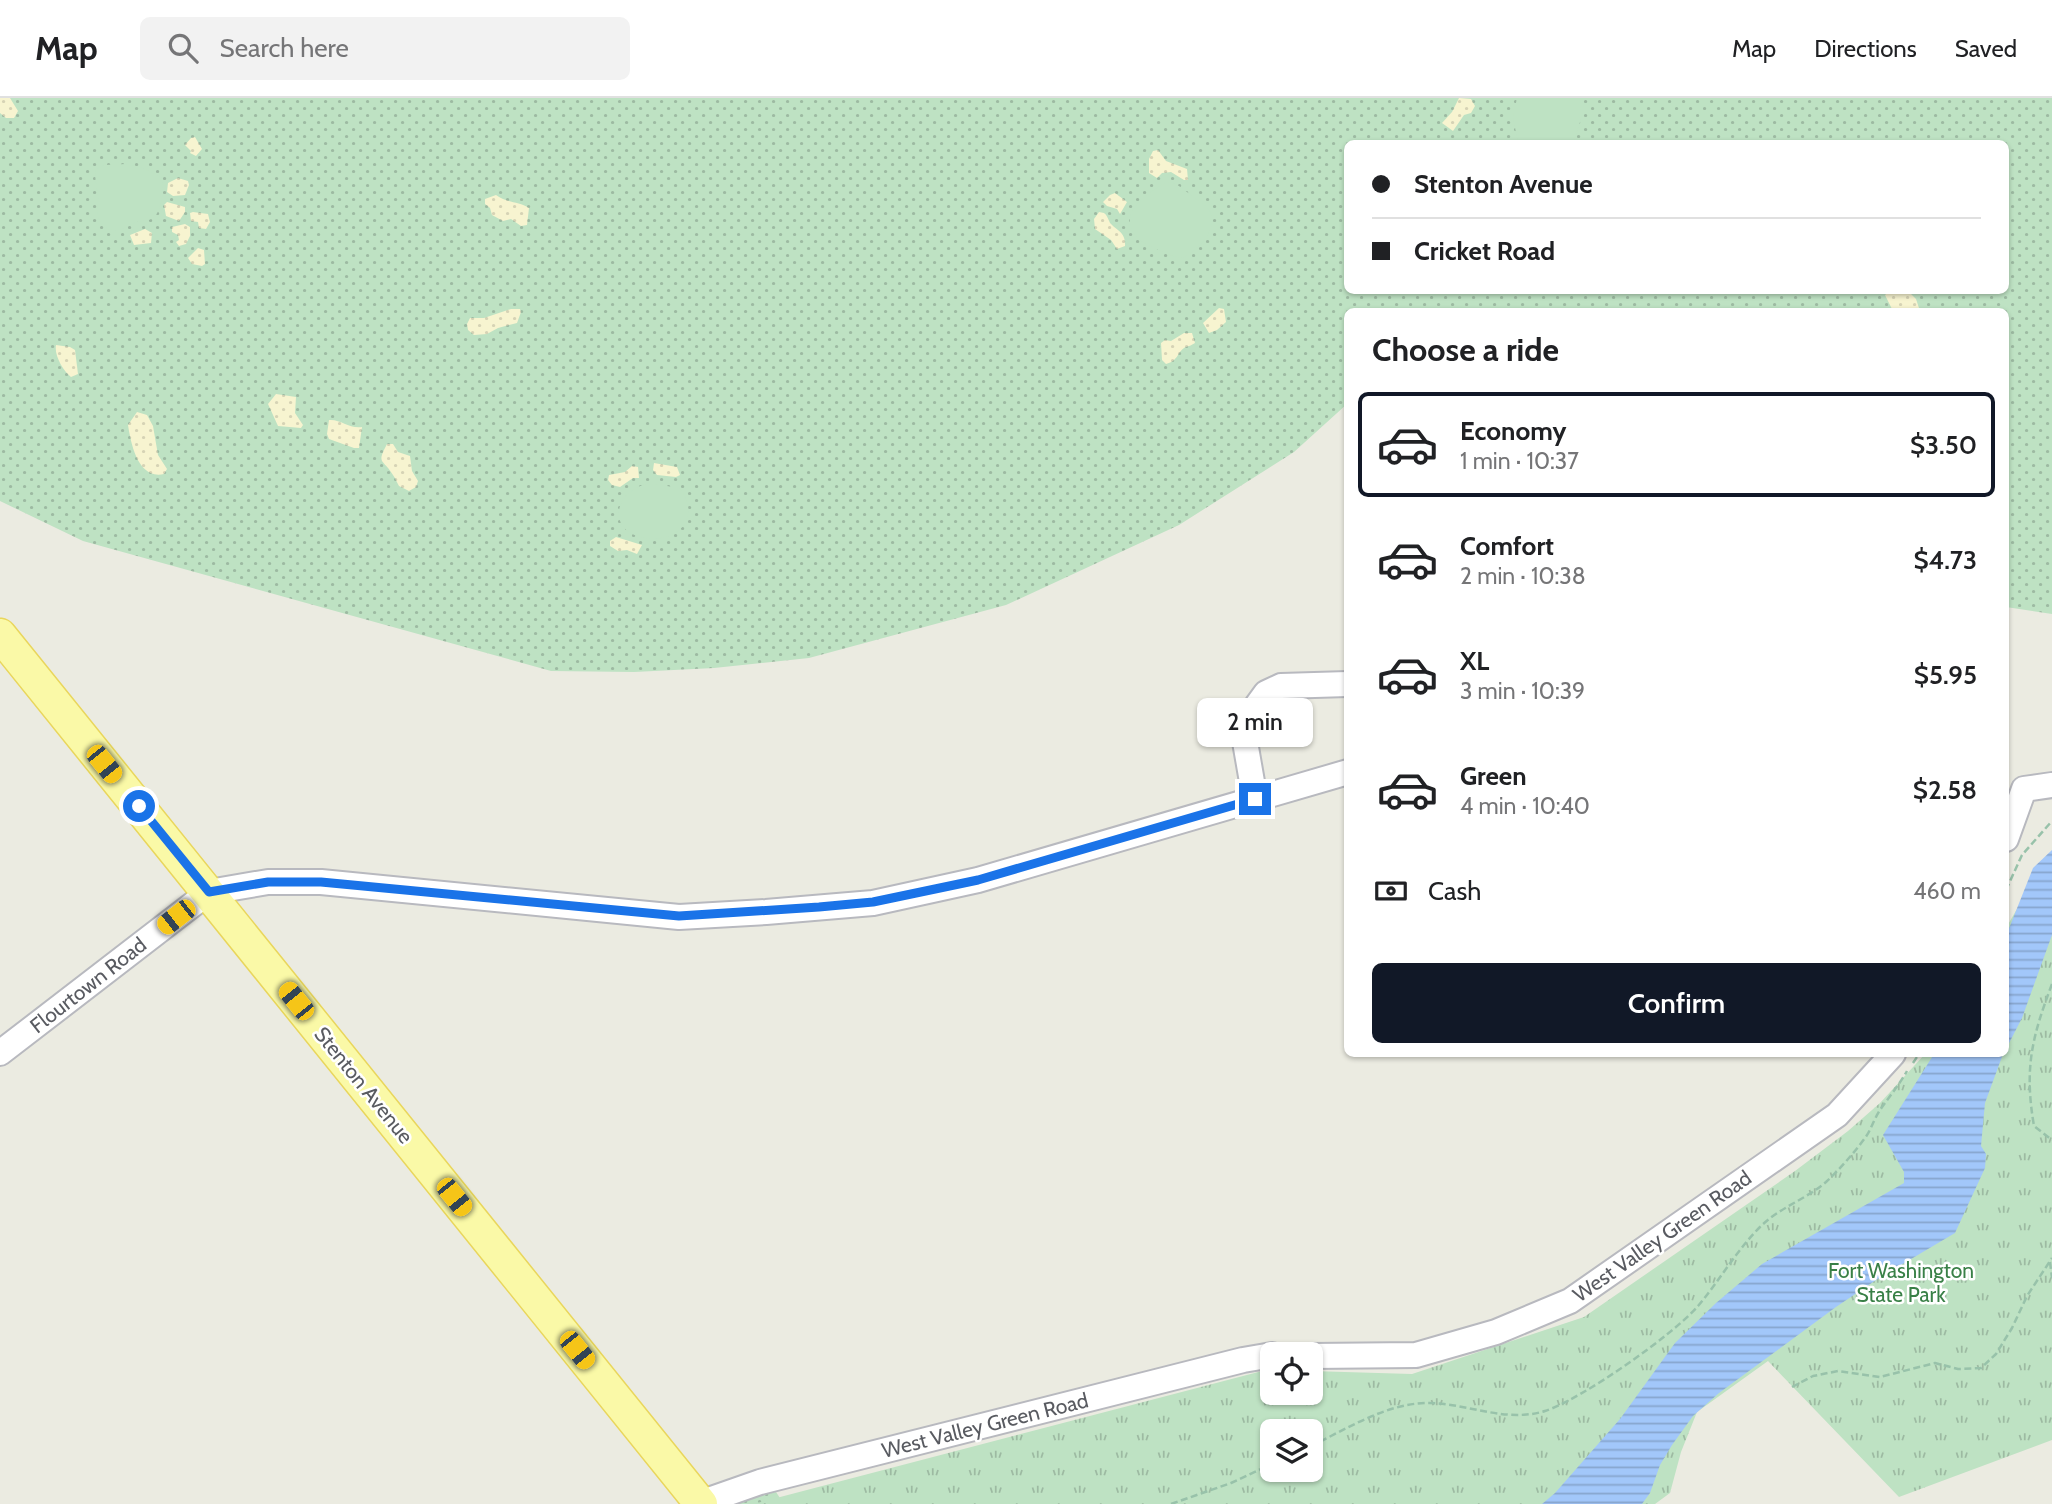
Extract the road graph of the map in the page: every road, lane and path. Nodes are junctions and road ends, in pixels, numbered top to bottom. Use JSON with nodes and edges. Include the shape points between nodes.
{"nodes":[{"id":1,"x":0,"y":635,"type":"edge"},
{"id":2,"x":1344,"y":684,"type":"edge"},
{"id":3,"x":1344,"y":773,"type":"edge"},
{"id":4,"x":2052,"y":785,"type":"edge"},
{"id":5,"x":2015,"y":786,"type":"edge"},
{"id":6,"x":1255,"y":799,"type":"junction"},
{"id":7,"x":2009,"y":821,"type":"edge"},
{"id":8,"x":2052,"y":821,"type":"edge"},
{"id":9,"x":2009,"y":884,"type":"edge"},
{"id":10,"x":209,"y":892,"type":"junction"},
{"id":11,"x":2052,"y":984,"type":"edge"},
{"id":12,"x":0,"y":1053,"type":"edge"},
{"id":13,"x":1890,"y":1057,"type":"edge"},
{"id":14,"x":1917,"y":1057,"type":"edge"},
{"id":15,"x":2052,"y":1140,"type":"edge"},
{"id":16,"x":2051,"y":1260,"type":"edge"},
{"id":17,"x":2052,"y":1278,"type":"edge"},
{"id":18,"x":1323,"y":1356,"type":"edge"},
{"id":19,"x":1260,"y":1357,"type":"edge"},
{"id":20,"x":1792,"y":1387,"type":"dead end"},
{"id":21,"x":1323,"y":1440,"type":"edge"},
{"id":22,"x":1260,"y":1470,"type":"edge"},
{"id":23,"x":701,"y":1503,"type":"edge"},
{"id":24,"x":1171,"y":1504,"type":"edge"}],
"edges":[{"from":1,"to":10,"type":"main road","name":"Stenton Avenue"},
{"from":2,"to":6,"type":"street","via":[[1281,686],[1266,693],[1250,715],[1244,736]]},
{"from":3,"to":6,"type":"street"},
{"from":4,"to":5,"type":"street"},
{"from":5,"to":7,"type":"street"},
{"from":6,"to":10,"type":"street","via":[[978,880],[873,902],[819,907],[679,916],[321,882],[268,882]]},
{"from":8,"to":9,"type":"path","via":[[2030,844]]},
{"from":10,"to":12,"type":"street","name":"Flourtown Road"},
{"from":10,"to":23,"type":"main road","name":"Stenton Avenue"},
{"from":11,"to":15,"type":"path","via":[[2029,1055],[2028,1094],[2034,1126]]},
{"from":13,"to":18,"type":"street","name":"West Valley Green Road","via":[[1837,1115],[1570,1301],[1496,1332],[1416,1355]]},
{"from":14,"to":21,"type":"path","via":[[1866,1137],[1840,1168],[1774,1214],[1737,1252],[1690,1315],[1589,1388],[1544,1411],[1519,1415],[1430,1403],[1411,1405]]},
{"from":16,"to":17,"type":"path"},
{"from":16,"to":20,"type":"path","via":[[1996,1354],[1981,1368],[1935,1363],[1880,1377],[1838,1371]]},
{"from":19,"to":23,"type":"street","name":"West Valley Green Road","via":[[760,1482]]},
{"from":22,"to":24,"type":"path"}]}
